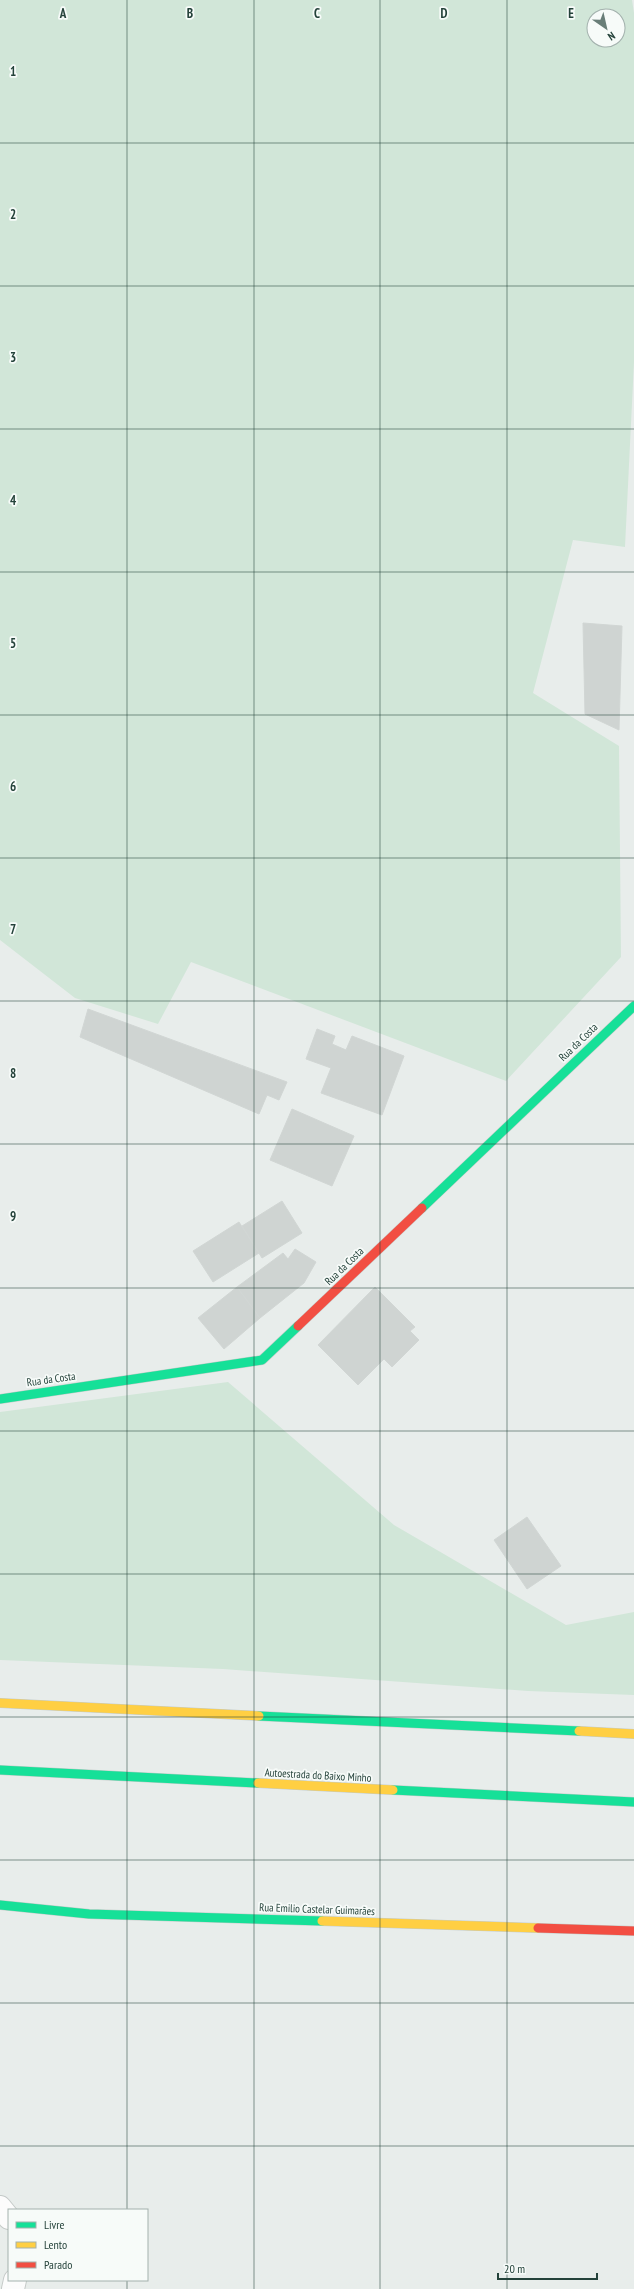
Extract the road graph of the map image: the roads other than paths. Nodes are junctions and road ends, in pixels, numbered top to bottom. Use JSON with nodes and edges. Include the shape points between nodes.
{"nodes":[{"id":1,"x":634,"y":1006,"type":"edge"},
{"id":2,"x":0,"y":1399,"type":"edge"},
{"id":3,"x":0,"y":1703,"type":"edge"},
{"id":4,"x":634,"y":1734,"type":"edge"},
{"id":5,"x":0,"y":1770,"type":"edge"},
{"id":6,"x":634,"y":1802,"type":"edge"},
{"id":7,"x":0,"y":1905,"type":"edge"},
{"id":8,"x":634,"y":1931,"type":"edge"},
{"id":9,"x":0,"y":2207,"type":"edge"},
{"id":10,"x":8,"y":2217,"type":"edge"}],
"edges":[{"from":1,"to":2,"type":"main road","name":"Rua da Costa","via":[[262,1360]]},
{"from":3,"to":4,"type":"main road"},
{"from":5,"to":6,"type":"main road","name":"Autoestrada do Baixo Minho"},
{"from":7,"to":8,"type":"main road","name":"Rua Emilio Castelar Guimarães","via":[[89,1914]]},
{"from":9,"to":10,"type":"street"}]}
